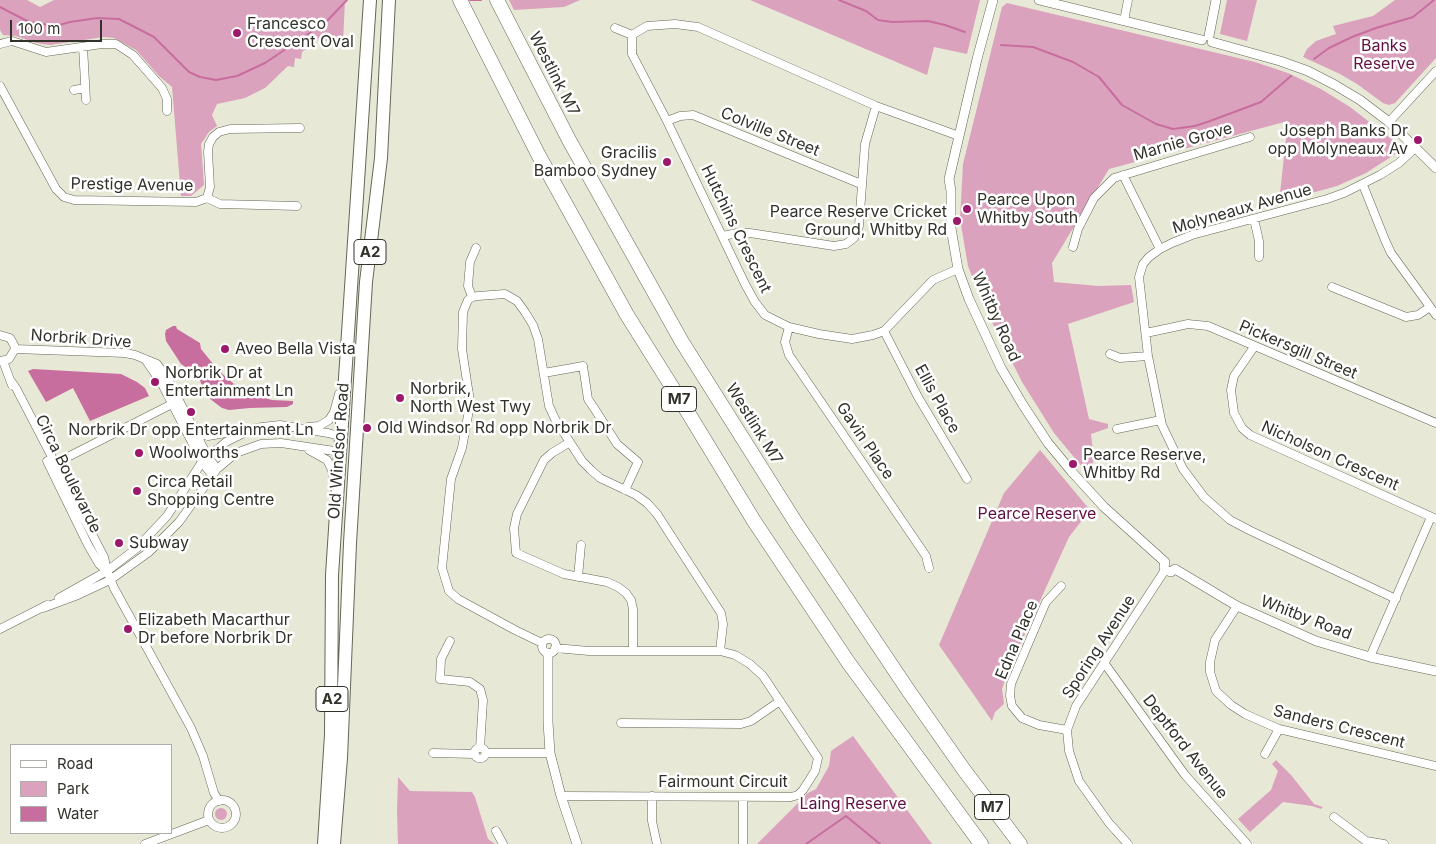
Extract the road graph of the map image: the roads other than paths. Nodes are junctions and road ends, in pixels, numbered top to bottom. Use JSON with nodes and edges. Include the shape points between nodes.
{"nodes":[{"id":1,"x":370,"y":0,"type":"edge"},
{"id":2,"x":389,"y":0,"type":"edge"},
{"id":3,"x":460,"y":0,"type":"edge"},
{"id":4,"x":497,"y":0,"type":"edge"},
{"id":5,"x":992,"y":0,"type":"edge"},
{"id":6,"x":1039,"y":0,"type":"edge"},
{"id":7,"x":1128,"y":0,"type":"edge"},
{"id":8,"x":1216,"y":0,"type":"edge"},
{"id":9,"x":1124,"y":21,"type":"junction"},
{"id":10,"x":615,"y":28,"type":"dead end"},
{"id":11,"x":632,"y":35,"type":"junction"},
{"id":12,"x":1208,"y":39,"type":"junction"},
{"id":13,"x":0,"y":44,"type":"edge"},
{"id":14,"x":83,"y":47,"type":"junction"},
{"id":15,"x":1436,"y":71,"type":"edge"},
{"id":16,"x":0,"y":86,"type":"edge"},
{"id":17,"x":85,"y":88,"type":"junction"},
{"id":18,"x":74,"y":90,"type":"dead end"},
{"id":19,"x":86,"y":100,"type":"dead end"},
{"id":20,"x":876,"y":106,"type":"junction"},
{"id":21,"x":167,"y":111,"type":"dead end"},
{"id":22,"x":667,"y":121,"type":"junction"},
{"id":23,"x":1389,"y":122,"type":"junction"},
{"id":24,"x":300,"y":128,"type":"dead end"},
{"id":25,"x":959,"y":136,"type":"junction"},
{"id":26,"x":1250,"y":137,"type":"dead end"},
{"id":27,"x":1416,"y":147,"type":"junction"},
{"id":28,"x":1436,"y":168,"type":"edge"},
{"id":29,"x":1123,"y":175,"type":"junction"},
{"id":30,"x":861,"y":184,"type":"junction"},
{"id":31,"x":1363,"y":185,"type":"junction"},
{"id":32,"x":207,"y":198,"type":"junction"},
{"id":33,"x":296,"y":206,"type":"dead end"},
{"id":34,"x":1254,"y":219,"type":"junction"},
{"id":35,"x":723,"y":236,"type":"junction"},
{"id":36,"x":1073,"y":247,"type":"dead end"},
{"id":37,"x":476,"y":248,"type":"dead end"},
{"id":38,"x":1160,"y":249,"type":"junction"},
{"id":39,"x":1259,"y":257,"type":"dead end"},
{"id":40,"x":958,"y":269,"type":"junction"},
{"id":41,"x":1332,"y":287,"type":"dead end"},
{"id":42,"x":472,"y":297,"type":"junction"},
{"id":43,"x":1430,"y":307,"type":"junction"},
{"id":44,"x":1436,"y":315,"type":"edge"},
{"id":45,"x":789,"y":327,"type":"junction"},
{"id":46,"x":884,"y":331,"type":"junction"},
{"id":47,"x":1146,"y":333,"type":"junction"},
{"id":48,"x":0,"y":336,"type":"edge"},
{"id":49,"x":1254,"y":347,"type":"junction"},
{"id":50,"x":14,"y":349,"type":"junction"},
{"id":51,"x":348,"y":350,"type":"junction"},
{"id":52,"x":1110,"y":354,"type":"dead end"},
{"id":53,"x":1148,"y":356,"type":"junction"},
{"id":54,"x":145,"y":359,"type":"junction"},
{"id":55,"x":1,"y":361,"type":"edge"},
{"id":56,"x":544,"y":373,"type":"junction"},
{"id":57,"x":172,"y":404,"type":"junction"},
{"id":58,"x":188,"y":420,"type":"junction"},
{"id":59,"x":1161,"y":420,"type":"junction"},
{"id":60,"x":1436,"y":423,"type":"edge"},
{"id":61,"x":293,"y":427,"type":"junction"},
{"id":62,"x":252,"y":429,"type":"junction"},
{"id":63,"x":1118,"y":429,"type":"dead end"},
{"id":64,"x":342,"y":437,"type":"junction"},
{"id":65,"x":570,"y":442,"type":"junction"},
{"id":66,"x":291,"y":444,"type":"junction"},
{"id":67,"x":340,"y":452,"type":"junction"},
{"id":68,"x":356,"y":454,"type":"junction"},
{"id":69,"x":205,"y":460,"type":"junction"},
{"id":70,"x":52,"y":465,"type":"junction"},
{"id":71,"x":214,"y":472,"type":"junction"},
{"id":72,"x":967,"y":479,"type":"dead end"},
{"id":73,"x":625,"y":490,"type":"junction"},
{"id":74,"x":1433,"y":518,"type":"edge"},
{"id":75,"x":581,"y":545,"type":"dead end"},
{"id":76,"x":1168,"y":567,"type":"junction"},
{"id":77,"x":929,"y":568,"type":"dead end"},
{"id":78,"x":107,"y":571,"type":"junction"},
{"id":79,"x":332,"y":575,"type":"junction"},
{"id":80,"x":578,"y":577,"type":"junction"},
{"id":81,"x":110,"y":580,"type":"junction"},
{"id":82,"x":1061,"y":586,"type":"dead end"},
{"id":83,"x":1396,"y":599,"type":"junction"},
{"id":84,"x":1237,"y":606,"type":"junction"},
{"id":85,"x":43,"y":608,"type":"junction"},
{"id":86,"x":0,"y":629,"type":"edge"},
{"id":87,"x":450,"y":641,"type":"dead end"},
{"id":88,"x":542,"y":644,"type":"junction"},
{"id":89,"x":552,"y":650,"type":"junction"},
{"id":90,"x":633,"y":650,"type":"junction"},
{"id":91,"x":720,"y":651,"type":"junction"},
{"id":92,"x":1370,"y":657,"type":"junction"},
{"id":93,"x":1105,"y":664,"type":"junction"},
{"id":94,"x":1436,"y":671,"type":"edge"},
{"id":95,"x":780,"y":701,"type":"junction"},
{"id":96,"x":621,"y":723,"type":"dead end"},
{"id":97,"x":1278,"y":729,"type":"junction"},
{"id":98,"x":1067,"y":730,"type":"junction"},
{"id":99,"x":480,"y":751,"type":"junction"},
{"id":100,"x":433,"y":753,"type":"dead end"},
{"id":101,"x":550,"y":753,"type":"junction"},
{"id":102,"x":1265,"y":754,"type":"dead end"},
{"id":103,"x":1436,"y":766,"type":"edge"},
{"id":104,"x":561,"y":796,"type":"junction"},
{"id":105,"x":652,"y":796,"type":"junction"},
{"id":106,"x":744,"y":797,"type":"junction"},
{"id":107,"x":219,"y":801,"type":"junction"},
{"id":108,"x":1334,"y":817,"type":"dead end"},
{"id":109,"x":331,"y":819,"type":"junction"},
{"id":110,"x":209,"y":820,"type":"junction"},
{"id":111,"x":496,"y":831,"type":"dead end"},
{"id":112,"x":172,"y":834,"type":"edge"},
{"id":113,"x":172,"y":834,"type":"edge"},
{"id":114,"x":743,"y":843,"type":"edge"},
{"id":115,"x":145,"y":844,"type":"edge"},
{"id":116,"x":323,"y":844,"type":"edge"},
{"id":117,"x":335,"y":844,"type":"edge"},
{"id":118,"x":504,"y":844,"type":"edge"},
{"id":119,"x":577,"y":844,"type":"edge"},
{"id":120,"x":656,"y":844,"type":"edge"},
{"id":121,"x":981,"y":844,"type":"edge"},
{"id":122,"x":1020,"y":844,"type":"edge"},
{"id":123,"x":1128,"y":844,"type":"edge"},
{"id":124,"x":1247,"y":844,"type":"edge"},
{"id":125,"x":1384,"y":844,"type":"edge"}],
"edges":[{"from":1,"to":51,"type":"highway","name":"Old Windsor Road","number":"A2"},
{"from":2,"to":68,"type":"highway","name":"Old Windsor Road","number":"A2","via":[[381,158],[366,282]]},
{"from":3,"to":121,"type":"highway","number":"M7","via":[[539,156],[628,315],[754,521],[848,662]]},
{"from":4,"to":122,"type":"highway","name":"Westlink M7","number":"M7","via":[[615,226],[682,342],[796,523],[927,719]]},
{"from":5,"to":25,"type":"street","name":"Whitby Road"},
{"from":6,"to":9,"type":"street"},
{"from":7,"to":9,"type":"street"},
{"from":8,"to":12,"type":"street"},
{"from":9,"to":12,"type":"street"},
{"from":10,"to":11,"type":"street"},
{"from":11,"to":20,"type":"street","via":[[647,26],[675,24],[698,27]]},
{"from":11,"to":22,"type":"street","name":"Hutchins Crescent","via":[[632,54]]},
{"from":12,"to":23,"type":"street","via":[[1308,71],[1348,92]]},
{"from":13,"to":14,"type":"street","via":[[12,41],[46,52]]},
{"from":14,"to":17,"type":"street"},
{"from":14,"to":21,"type":"street","via":[[110,43],[133,55],[162,88],[167,99]]},
{"from":15,"to":23,"type":"street"},
{"from":16,"to":32,"type":"street","name":"Prestige Avenue","via":[[56,189],[64,197],[74,200],[196,202]]},
{"from":17,"to":18,"type":"street"},
{"from":17,"to":19,"type":"street"},
{"from":20,"to":25,"type":"street"},
{"from":20,"to":30,"type":"street","via":[[866,144]]},
{"from":22,"to":30,"type":"street","name":"Colville Street","via":[[693,115]]},
{"from":22,"to":35,"type":"street","name":"Hutchins Crescent"},
{"from":23,"to":27,"type":"street"},
{"from":24,"to":32,"type":"street","name":"Prestige Avenue","via":[[219,132],[209,144],[210,187]]},
{"from":25,"to":40,"type":"street","name":"Whitby Road","via":[[949,184],[951,228]]},
{"from":26,"to":29,"type":"street","name":"Marnie Grove"},
{"from":27,"to":28,"type":"street"},
{"from":27,"to":31,"type":"street","name":"Molyneaux Avenue","via":[[1399,163]]},
{"from":29,"to":36,"type":"street","name":"Marnie Grove","via":[[1114,178],[1094,198]]},
{"from":29,"to":38,"type":"street","name":"Marnie Grove"},
{"from":30,"to":35,"type":"street","via":[[859,226],[854,238],[846,244],[834,246],[750,233]]},
{"from":31,"to":34,"type":"street","name":"Molyneaux Avenue","via":[[1327,199]]},
{"from":31,"to":43,"type":"street","via":[[1384,240]]},
{"from":32,"to":33,"type":"street","via":[[220,204]]},
{"from":34,"to":38,"type":"street","name":"Molyneaux Avenue","via":[[1192,236]]},
{"from":34,"to":39,"type":"street","via":[[1260,241]]},
{"from":35,"to":45,"type":"street","name":"Hutchins Crescent","via":[[755,302],[765,315]]},
{"from":37,"to":42,"type":"street","via":[[470,262],[468,286]]},
{"from":38,"to":47,"type":"street","name":"Molyneaux Avenue","via":[[1143,264],[1139,277]]},
{"from":40,"to":46,"type":"street","via":[[926,286]]},
{"from":40,"to":76,"type":"street","name":"Whitby Road","via":[[1001,368],[1048,443],[1104,507]]},
{"from":41,"to":43,"type":"street","via":[[1406,317],[1418,315]]},
{"from":42,"to":56,"type":"street","via":[[505,294],[517,301],[533,325]]},
{"from":42,"to":88,"type":"street","via":[[463,312],[462,337],[469,410],[462,448],[451,479],[442,568],[449,591],[458,599]]},
{"from":43,"to":44,"type":"street"},
{"from":45,"to":46,"type":"street","name":"Hutchins Crescent","via":[[852,338]]},
{"from":45,"to":77,"type":"street","name":"Gavin Place","via":[[785,342],[789,355],[926,556]]},
{"from":46,"to":72,"type":"street","name":"Ellis Place","via":[[918,397]]},
{"from":47,"to":49,"type":"street","name":"Pickersgill Street","via":[[1188,324],[1208,326]]},
{"from":47,"to":53,"type":"street","name":"Molyneaux Avenue"},
{"from":48,"to":50,"type":"street","via":[[10,338]]},
{"from":49,"to":60,"type":"street","name":"Pickersgill Street"},
{"from":49,"to":74,"type":"street","name":"Nicholson Crescent","via":[[1234,376],[1231,390],[1234,413],[1242,428],[1250,435]]},
{"from":50,"to":54,"type":"street","name":"Norbrik Drive","via":[[117,352]]},
{"from":50,"to":55,"type":"street","via":[[12,356]]},
{"from":51,"to":61,"type":"street","via":[[338,402],[331,417],[319,426]]},
{"from":51,"to":64,"type":"highway","name":"Old Windsor Road","number":"A2"},
{"from":52,"to":53,"type":"street","via":[[1120,358]]},
{"from":53,"to":59,"type":"street","name":"Molyneaux Avenue"},
{"from":54,"to":57,"type":"street","name":"Norbrik Drive"},
{"from":54,"to":58,"type":"street","name":"Norbrik Drive","via":[[160,367]]},
{"from":55,"to":70,"type":"street","name":"Circa Boulevarde","via":[[16,398]]},
{"from":56,"to":65,"type":"street","via":[[549,406]]},
{"from":56,"to":73,"type":"street","via":[[582,366],[588,399],[618,444],[638,462]]},
{"from":57,"to":69,"type":"street","name":"Norbrik Drive"},
{"from":57,"to":70,"type":"street"},
{"from":58,"to":62,"type":"street","name":"Norbrik Drive","via":[[208,436]]},
{"from":58,"to":69,"type":"street","name":"Norbrik Drive"},
{"from":59,"to":63,"type":"street"},
{"from":59,"to":83,"type":"street","name":"Molyneaux Avenue","via":[[1183,469],[1204,497],[1230,520]]},
{"from":61,"to":62,"type":"street","name":"Norbrik Drive"},
{"from":61,"to":64,"type":"street","name":"Norbrik Drive"},
{"from":62,"to":69,"type":"street","name":"Norbrik Drive","via":[[226,442]]},
{"from":64,"to":67,"type":"highway","name":"Old Windsor Road","number":"A2"},
{"from":64,"to":68,"type":"highway"},
{"from":65,"to":73,"type":"street","via":[[590,470]]},
{"from":65,"to":80,"type":"street","via":[[544,460],[517,514],[514,528],[516,553]]},
{"from":66,"to":67,"type":"street","name":"Norbrik Drive"},
{"from":66,"to":71,"type":"street","name":"Norbrik Drive","via":[[251,447],[236,453]]},
{"from":66,"to":79,"type":"street","via":[[321,456],[332,470]]},
{"from":67,"to":68,"type":"highway"},
{"from":67,"to":79,"type":"highway","name":"Old Windsor Road","number":"A2"},
{"from":68,"to":109,"type":"highway","name":"Old Windsor Road","number":"A2","via":[[341,758]]},
{"from":69,"to":71,"type":"street","name":"Norbrik Drive"},
{"from":69,"to":78,"type":"street","name":"Norbrik Drive","via":[[158,528]]},
{"from":70,"to":78,"type":"street","name":"Circa Boulevarde","via":[[88,545]]},
{"from":71,"to":81,"type":"street","name":"Norbrik Drive","via":[[169,533]]},
{"from":73,"to":91,"type":"street","via":[[647,503],[656,514],[721,613]]},
{"from":74,"to":83,"type":"street"},
{"from":75,"to":80,"type":"street"},
{"from":76,"to":84,"type":"street","name":"Whitby Road"},
{"from":76,"to":93,"type":"street","name":"Sporing Avenue"},
{"from":78,"to":81,"type":"street","name":"Circa Boulevarde"},
{"from":78,"to":85,"type":"street","name":"Norbrik Drive"},
{"from":79,"to":109,"type":"highway","name":"Old Windsor Road","number":"A2"},
{"from":80,"to":90,"type":"street","via":[[607,582],[626,593],[633,609]]},
{"from":81,"to":85,"type":"street","name":"Norbrik Drive"},
{"from":81,"to":107,"type":"street","name":"Circa Boulevarde","via":[[191,728]]},
{"from":82,"to":98,"type":"street","name":"Edna Place","via":[[1046,602],[1011,684],[1010,696],[1012,706],[1022,718]]},
{"from":83,"to":92,"type":"street"},
{"from":84,"to":92,"type":"street","name":"Whitby Road","via":[[1309,638]]},
{"from":84,"to":97,"type":"street","name":"Sanders Crescent","via":[[1215,640],[1212,651],[1210,672],[1216,691],[1245,714]]},
{"from":85,"to":86,"type":"street","name":"Norbrik Drive"},
{"from":87,"to":99,"type":"street","via":[[441,659],[440,679],[470,682],[480,689],[483,700]]},
{"from":88,"to":89,"type":"street","via":[[543,649]]},
{"from":88,"to":89,"type":"street","via":[[550,639],[555,643]]},
{"from":89,"to":90,"type":"street","name":"Fairmount Circuit"},
{"from":89,"to":101,"type":"street"},
{"from":90,"to":91,"type":"street","name":"Fairmount Circuit"},
{"from":91,"to":95,"type":"street","name":"Fairmount Circuit","via":[[750,664],[763,676]]},
{"from":92,"to":94,"type":"street","name":"Whitby Road"},
{"from":93,"to":98,"type":"street","name":"Sporing Avenue","via":[[1076,706]]},
{"from":93,"to":124,"type":"street","name":"Deptford Avenue","via":[[1185,774]]},
{"from":95,"to":96,"type":"street","via":[[741,724]]},
{"from":95,"to":106,"type":"street","name":"Fairmount Circuit","via":[[816,753],[818,763],[798,795],[791,798]]},
{"from":97,"to":102,"type":"street"},
{"from":97,"to":103,"type":"street","name":"Sanders Crescent"},
{"from":98,"to":123,"type":"street","name":"Sporing Avenue","via":[[1069,751],[1079,781]]},
{"from":99,"to":100,"type":"street"},
{"from":99,"to":101,"type":"street"},
{"from":101,"to":104,"type":"street"},
{"from":104,"to":105,"type":"street","name":"Fairmount Circuit"},
{"from":104,"to":119,"type":"street"},
{"from":105,"to":106,"type":"street","name":"Fairmount Circuit"},
{"from":105,"to":120,"type":"street"},
{"from":106,"to":114,"type":"street"},
{"from":107,"to":110,"type":"street","via":[[208,810]]},
{"from":107,"to":110,"type":"street","via":[[233,806],[235,819],[230,826],[222,828]]},
{"from":108,"to":125,"type":"street","via":[[1366,841]]},
{"from":109,"to":116,"type":"highway","name":"Old Windsor Road","number":"A2"},
{"from":109,"to":117,"type":"highway"},
{"from":110,"to":113,"type":"street"},
{"from":111,"to":118,"type":"street"},
{"from":112,"to":115,"type":"street"}]}
